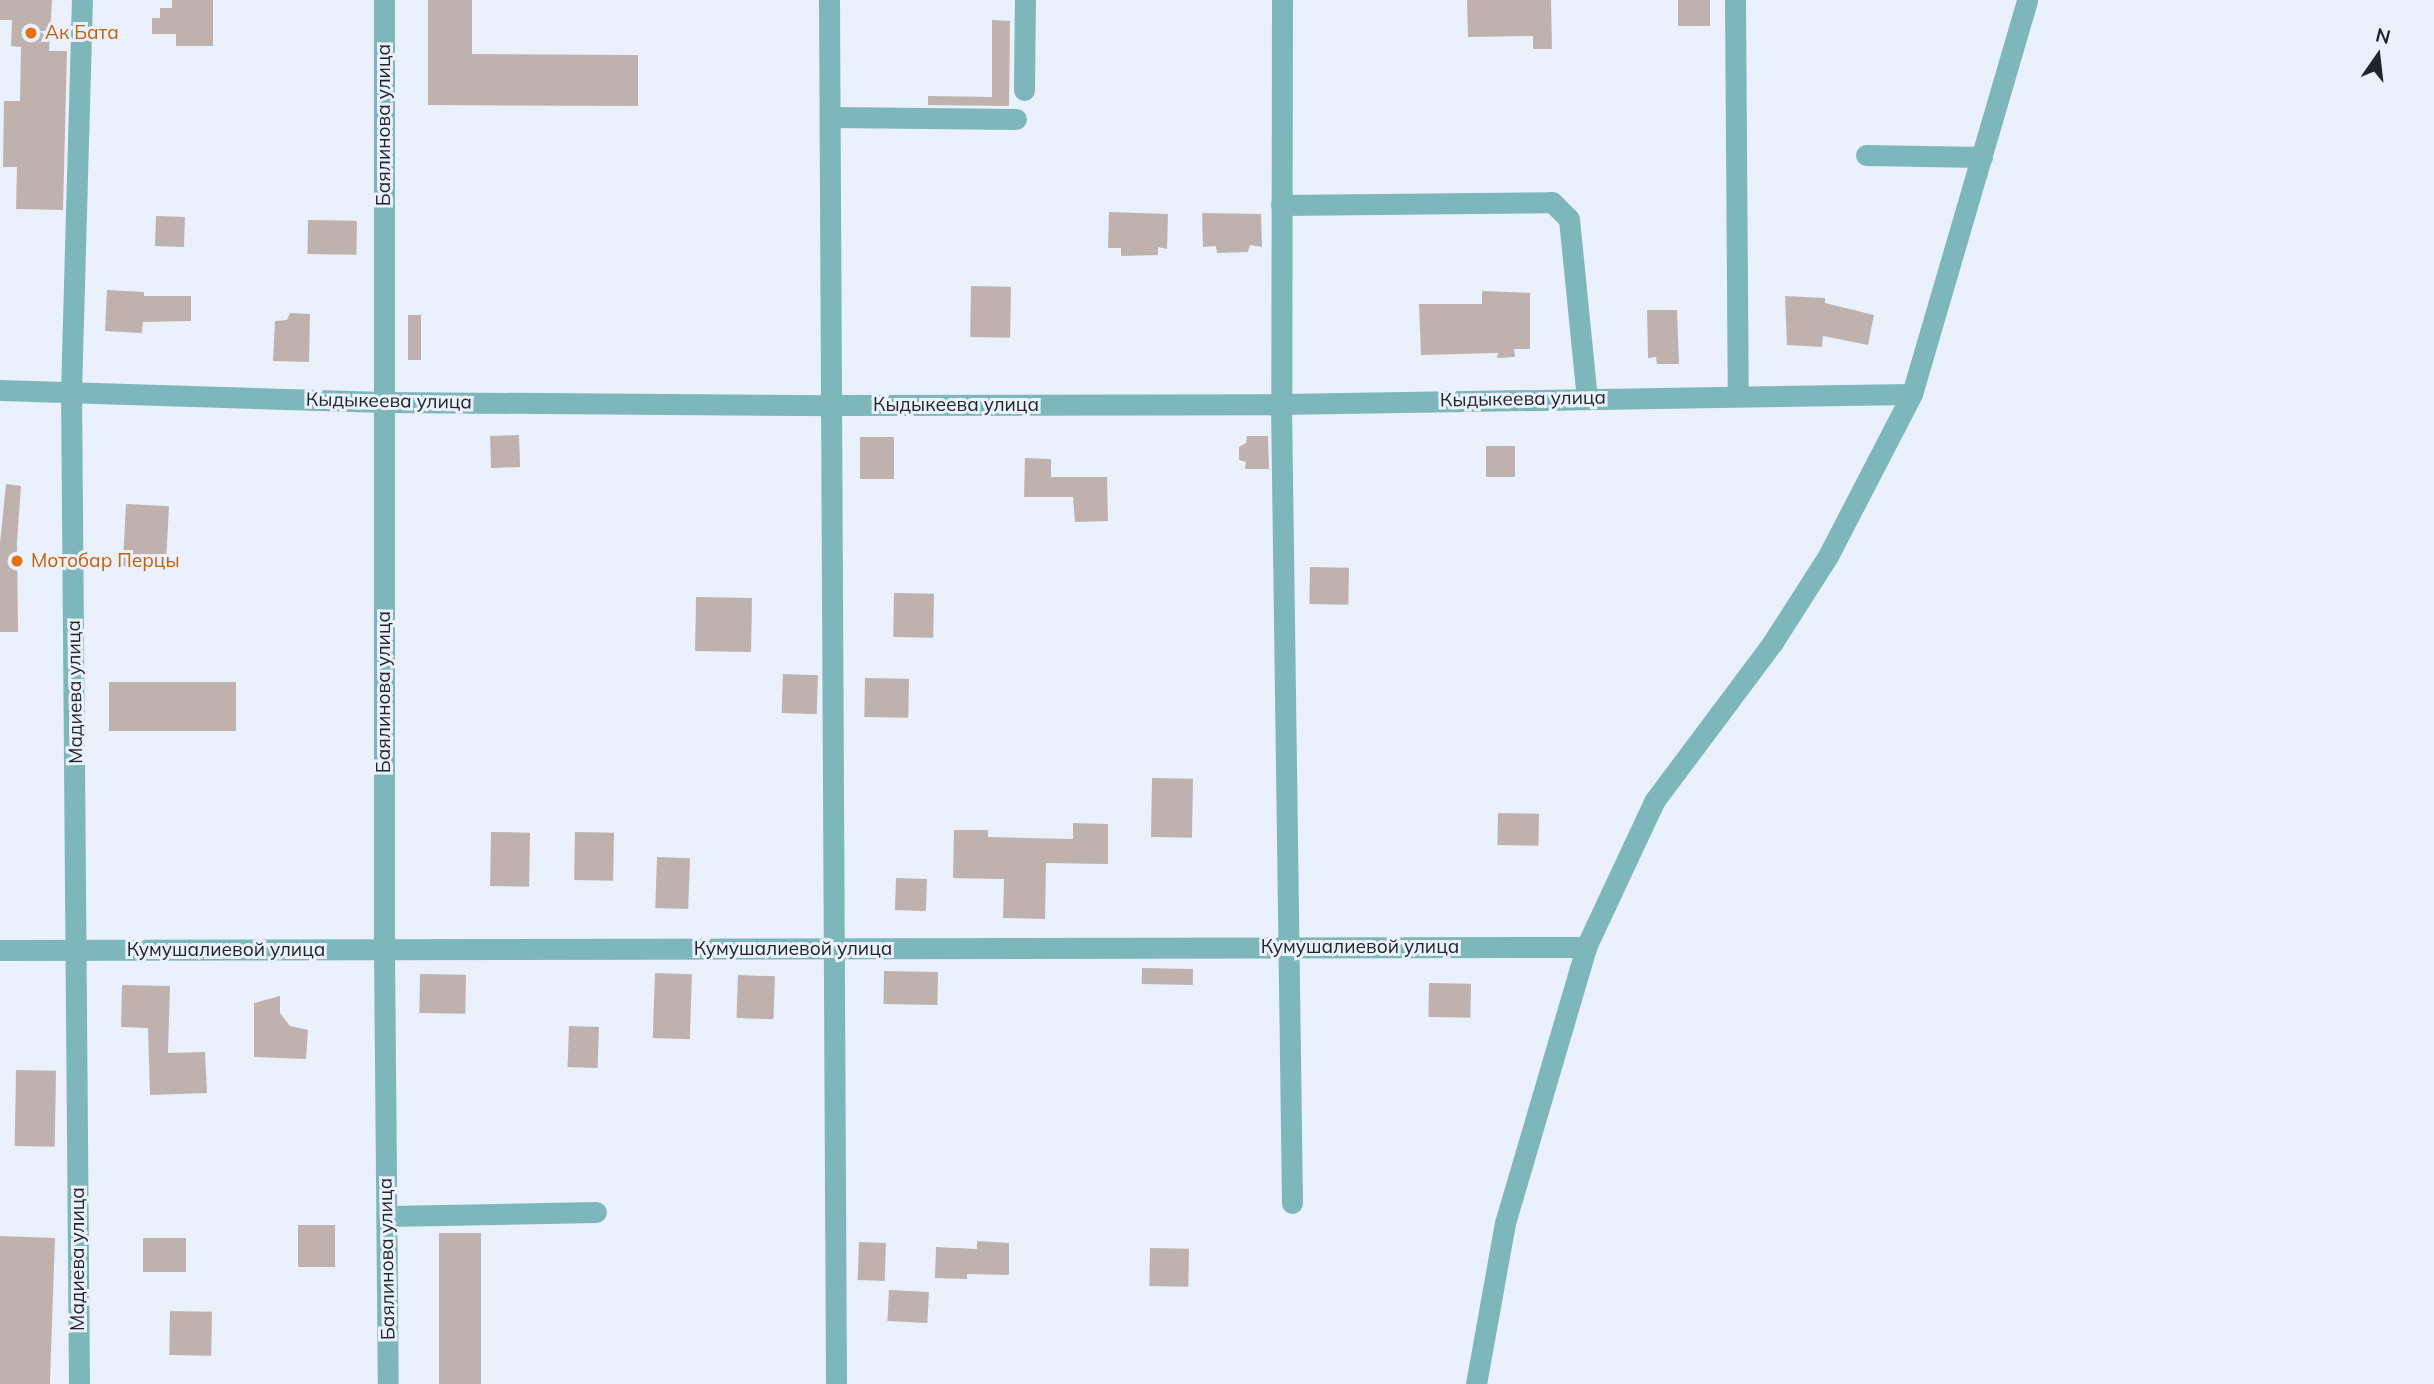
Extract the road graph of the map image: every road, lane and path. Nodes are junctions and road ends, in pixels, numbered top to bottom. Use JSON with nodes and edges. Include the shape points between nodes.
{"nodes":[{"id":1,"x":82,"y":0,"type":"edge"},
{"id":2,"x":384,"y":0,"type":"edge"},
{"id":3,"x":829,"y":0,"type":"edge"},
{"id":4,"x":1025,"y":0,"type":"edge"},
{"id":5,"x":1282,"y":0,"type":"edge"},
{"id":6,"x":1735,"y":0,"type":"edge"},
{"id":7,"x":2027,"y":0,"type":"edge"},
{"id":8,"x":1024,"y":90,"type":"dead end"},
{"id":9,"x":831,"y":117,"type":"junction"},
{"id":10,"x":1016,"y":119,"type":"dead end"},
{"id":11,"x":1866,"y":155,"type":"dead end"},
{"id":12,"x":1982,"y":156,"type":"junction"},
{"id":13,"x":1281,"y":205,"type":"junction"},
{"id":14,"x":0,"y":390,"type":"edge"},
{"id":15,"x":71,"y":392,"type":"junction"},
{"id":16,"x":1912,"y":394,"type":"junction"},
{"id":17,"x":1738,"y":395,"type":"junction"},
{"id":18,"x":1587,"y":398,"type":"junction"},
{"id":19,"x":384,"y":401,"type":"junction"},
{"id":20,"x":1281,"y":404,"type":"junction"},
{"id":21,"x":833,"y":405,"type":"junction"},
{"id":22,"x":1288,"y":947,"type":"junction"},
{"id":23,"x":1586,"y":947,"type":"junction"},
{"id":24,"x":836,"y":949,"type":"junction"},
{"id":25,"x":0,"y":950,"type":"edge"},
{"id":26,"x":384,"y":950,"type":"junction"},
{"id":27,"x":77,"y":951,"type":"junction"},
{"id":28,"x":1292,"y":1203,"type":"dead end"},
{"id":29,"x":596,"y":1212,"type":"dead end"},
{"id":30,"x":387,"y":1216,"type":"junction"},
{"id":31,"x":79,"y":1384,"type":"edge"},
{"id":32,"x":388,"y":1384,"type":"edge"},
{"id":33,"x":836,"y":1384,"type":"edge"},
{"id":34,"x":1476,"y":1384,"type":"edge"}],
"edges":[{"from":1,"to":15,"type":"street","name":"Мадиева улица"},
{"from":2,"to":19,"type":"street","name":"Баялинова улица"},
{"from":3,"to":9,"type":"street"},
{"from":4,"to":8,"type":"street"},
{"from":5,"to":13,"type":"street"},
{"from":6,"to":17,"type":"street"},
{"from":7,"to":12,"type":"street"},
{"from":9,"to":10,"type":"street"},
{"from":9,"to":21,"type":"street"},
{"from":11,"to":12,"type":"street"},
{"from":12,"to":16,"type":"street"},
{"from":13,"to":18,"type":"street","via":[[1552,202],[1569,219]]},
{"from":13,"to":20,"type":"street"},
{"from":14,"to":15,"type":"street","name":"Кыдыкеева улица"},
{"from":15,"to":19,"type":"street","name":"Кыдыкеева улица"},
{"from":15,"to":27,"type":"street","name":"Мадиева улица"},
{"from":16,"to":17,"type":"street","name":"Кыдыкеева улица"},
{"from":16,"to":23,"type":"street","via":[[1828,556],[1787,621],[1655,800]]},
{"from":17,"to":18,"type":"street","name":"Кыдыкеева улица"},
{"from":18,"to":20,"type":"street","name":"Кыдыкеева улица"},
{"from":19,"to":21,"type":"street","name":"Кыдыкеева улица"},
{"from":19,"to":26,"type":"street","name":"Баялинова улица"},
{"from":20,"to":21,"type":"street","name":"Кыдыкеева улица"},
{"from":20,"to":22,"type":"street"},
{"from":21,"to":24,"type":"street"},
{"from":22,"to":23,"type":"street","name":"Кумушалиевой улица"},
{"from":22,"to":24,"type":"street","name":"Кумушалиевой улица"},
{"from":22,"to":28,"type":"street"},
{"from":23,"to":34,"type":"street","via":[[1505,1223]]},
{"from":24,"to":26,"type":"street","name":"Кумушалиевой улица"},
{"from":24,"to":33,"type":"street"},
{"from":25,"to":27,"type":"street","name":"Кумушалиевой улица"},
{"from":26,"to":27,"type":"street","name":"Кумушалиевой улица"},
{"from":26,"to":30,"type":"street","name":"Баялинова улица"},
{"from":27,"to":31,"type":"street","name":"Мадиева улица"},
{"from":29,"to":30,"type":"street"},
{"from":30,"to":32,"type":"street","name":"Баялинова улица"}]}
